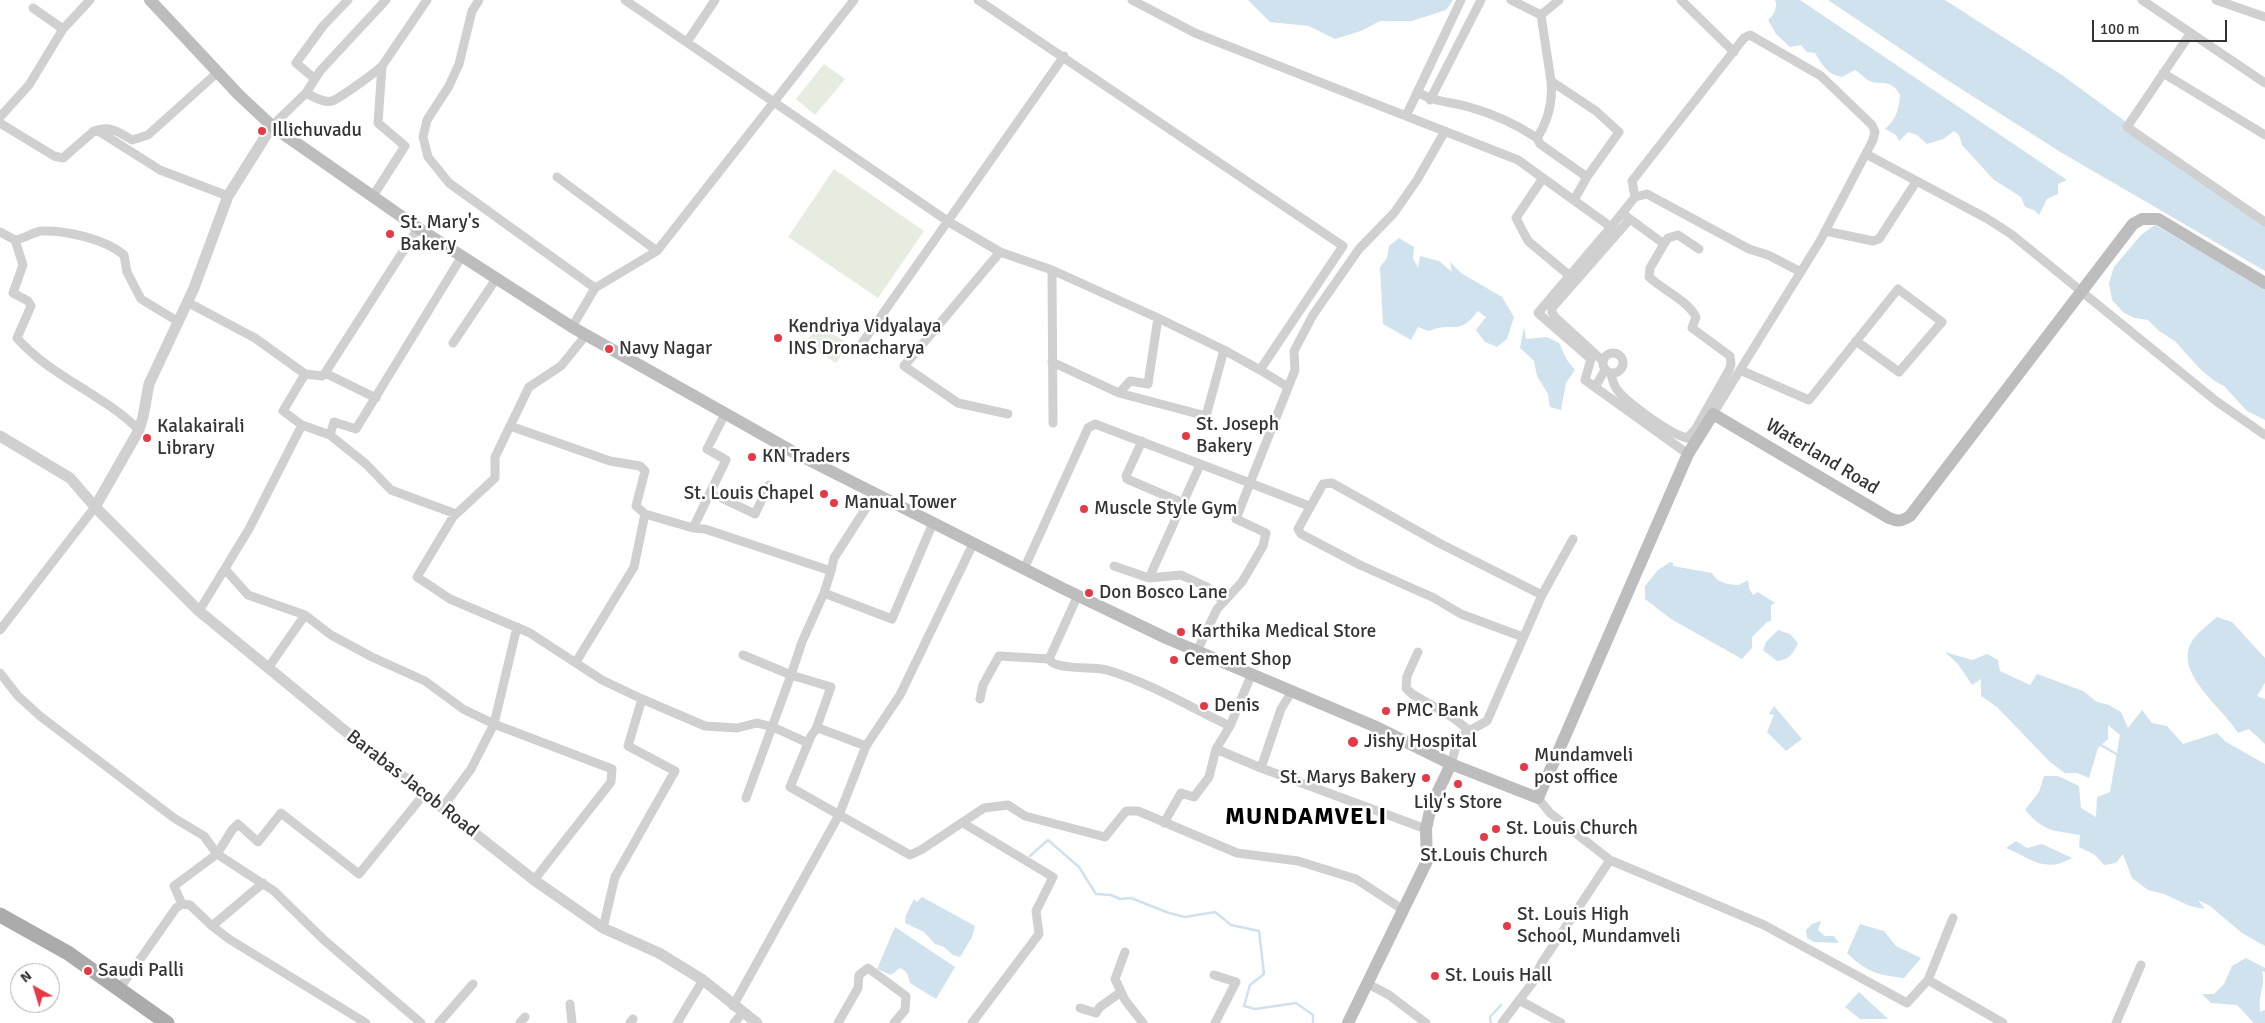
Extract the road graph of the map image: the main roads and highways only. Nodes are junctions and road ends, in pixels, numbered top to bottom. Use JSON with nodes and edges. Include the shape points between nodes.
{"nodes":[{"id":1,"x":150,"y":0,"type":"edge"},
{"id":2,"x":2265,"y":284,"type":"edge"},
{"id":3,"x":1451,"y":764,"type":"junction"},
{"id":4,"x":0,"y":915,"type":"edge"},
{"id":5,"x":167,"y":1023,"type":"edge"},
{"id":6,"x":1348,"y":1023,"type":"edge"}],
"edges":[{"from":1,"to":3,"type":"main road","via":[[272,126],[418,228],[572,327],[797,454],[973,544],[1166,638],[1374,726]]},
{"from":2,"to":3,"type":"main road","name":"Waterland Road","via":[[2158,219],[2142,219],[2133,224],[1903,521],[1889,518],[1713,414],[1688,454],[1538,798]]},
{"from":3,"to":6,"type":"main road","via":[[1431,806],[1426,829],[1428,861]]},
{"from":4,"to":5,"type":"main road","via":[[68,953]]}]}
